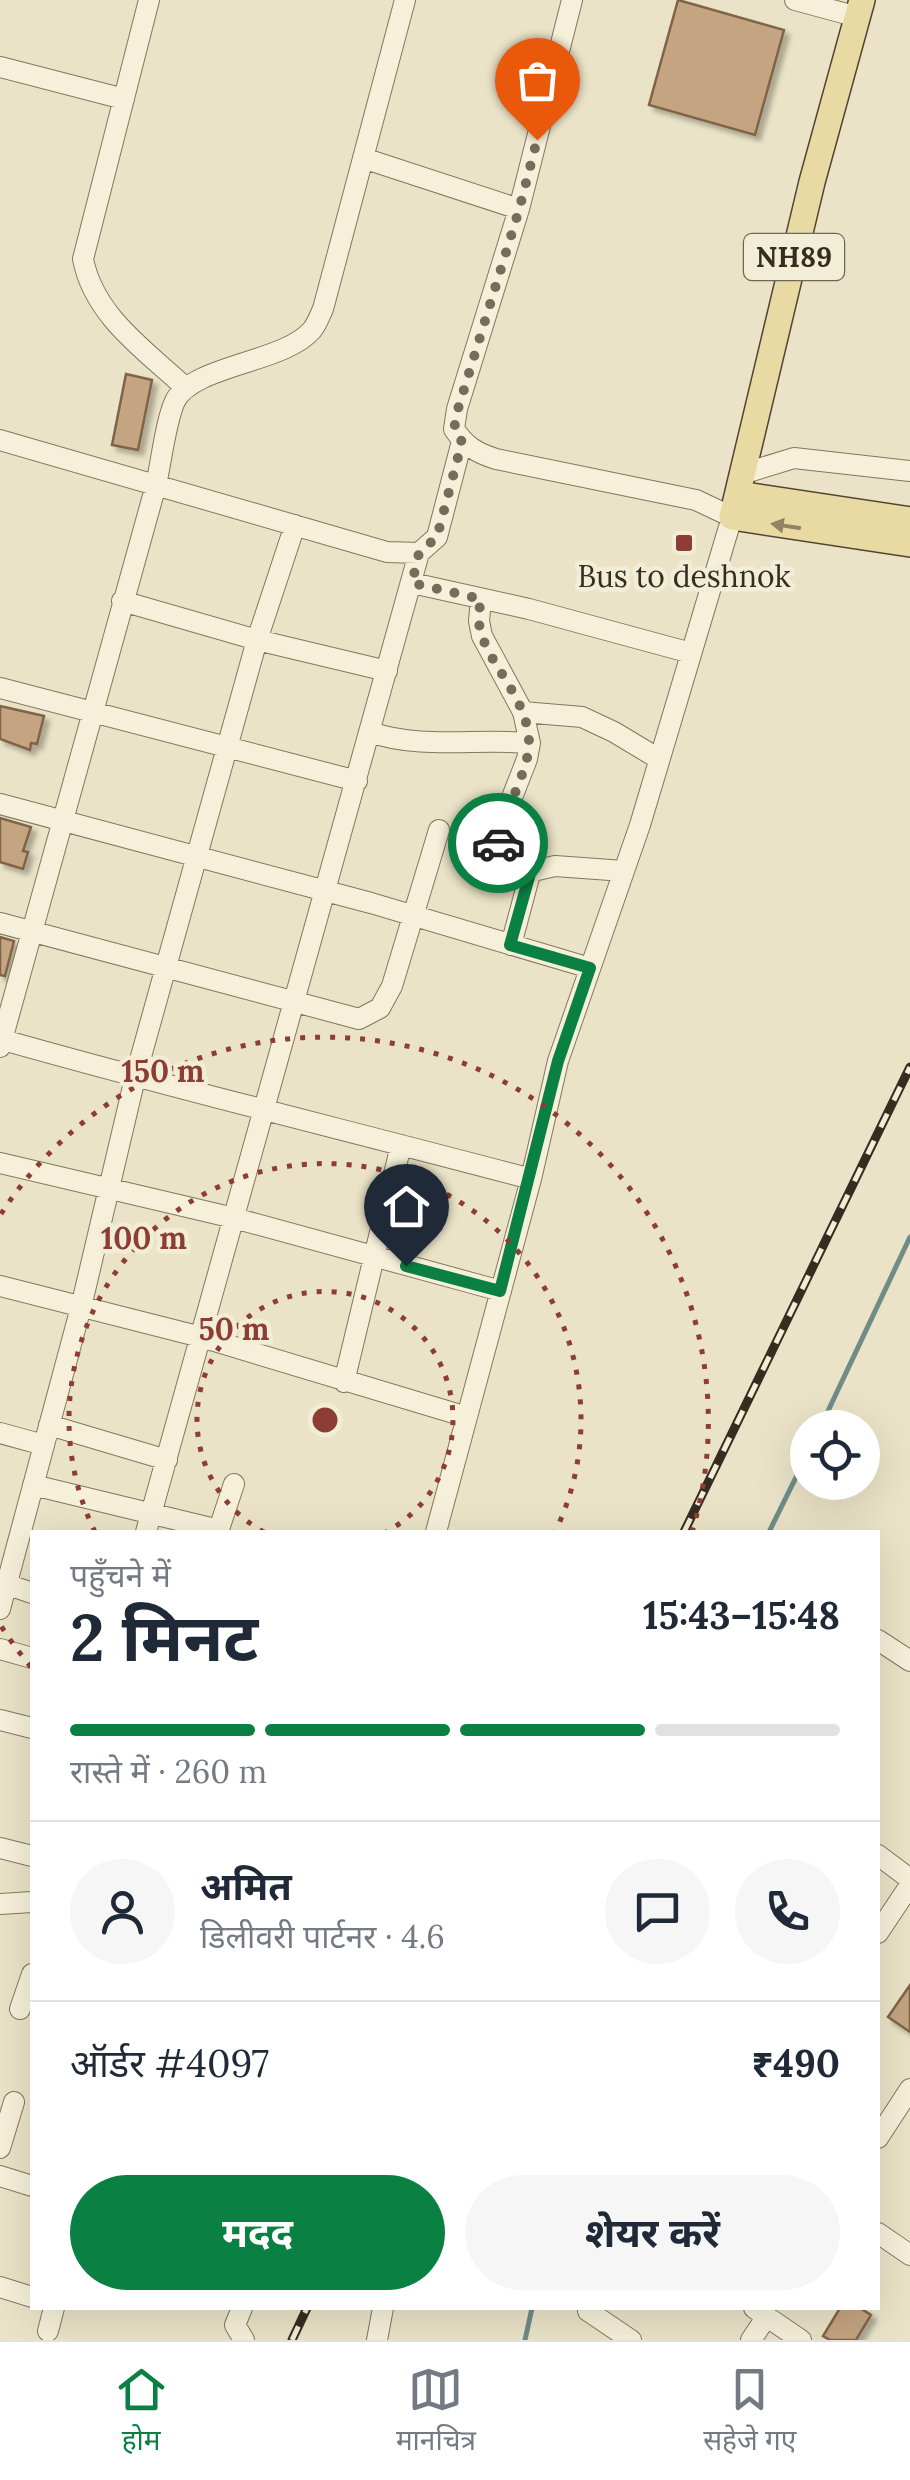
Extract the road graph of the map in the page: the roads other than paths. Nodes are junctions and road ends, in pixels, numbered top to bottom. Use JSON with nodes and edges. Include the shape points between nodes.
{"nodes":[{"id":1,"x":150,"y":0,"type":"edge"},
{"id":2,"x":405,"y":0,"type":"edge"},
{"id":3,"x":572,"y":0,"type":"edge"},
{"id":4,"x":795,"y":0,"type":"edge"},
{"id":5,"x":860,"y":8,"type":"edge"},
{"id":6,"x":0,"y":67,"type":"edge"},
{"id":7,"x":124,"y":99,"type":"junction"},
{"id":8,"x":363,"y":158,"type":"junction"},
{"id":9,"x":519,"y":210,"type":"junction"},
{"id":10,"x":186,"y":388,"type":"junction"},
{"id":11,"x":0,"y":440,"type":"edge"},
{"id":12,"x":462,"y":442,"type":"junction"},
{"id":13,"x":910,"y":472,"type":"edge"},
{"id":14,"x":156,"y":485,"type":"junction"},
{"id":15,"x":737,"y":495,"type":"junction"},
{"id":16,"x":910,"y":520,"type":"edge"},
{"id":17,"x":840,"y":522,"type":"junction"},
{"id":18,"x":294,"y":524,"type":"junction"},
{"id":19,"x":910,"y":544,"type":"edge"},
{"id":20,"x":419,"y":553,"type":"junction"},
{"id":21,"x":412,"y":583,"type":"junction"},
{"id":22,"x":481,"y":599,"type":"junction"},
{"id":23,"x":122,"y":601,"type":"junction"},
{"id":24,"x":257,"y":640,"type":"junction"},
{"id":25,"x":691,"y":653,"type":"junction"},
{"id":26,"x":388,"y":671,"type":"junction"},
{"id":27,"x":0,"y":688,"type":"edge"},
{"id":28,"x":523,"y":712,"type":"junction"},
{"id":29,"x":91,"y":714,"type":"junction"},
{"id":30,"x":370,"y":732,"type":"junction"},
{"id":31,"x":530,"y":743,"type":"junction"},
{"id":32,"x":227,"y":747,"type":"junction"},
{"id":33,"x":660,"y":759,"type":"junction"},
{"id":34,"x":356,"y":781,"type":"junction"},
{"id":35,"x":0,"y":804,"type":"edge"},
{"id":36,"x":62,"y":819,"type":"junction"},
{"id":37,"x":439,"y":830,"type":"dead end"},
{"id":38,"x":196,"y":855,"type":"junction"},
{"id":39,"x":531,"y":870,"type":"junction"},
{"id":40,"x":624,"y":872,"type":"junction"},
{"id":41,"x":326,"y":890,"type":"junction"},
{"id":42,"x":413,"y":918,"type":"junction"},
{"id":43,"x":0,"y":923,"type":"edge"},
{"id":44,"x":32,"y":930,"type":"junction"},
{"id":45,"x":510,"y":945,"type":"junction"},
{"id":46,"x":166,"y":967,"type":"junction"},
{"id":47,"x":590,"y":968,"type":"junction"},
{"id":48,"x":294,"y":1004,"type":"junction"},
{"id":49,"x":1,"y":1042,"type":"edge"},
{"id":50,"x":135,"y":1078,"type":"junction"},
{"id":51,"x":265,"y":1108,"type":"junction"},
{"id":52,"x":401,"y":1144,"type":"junction"},
{"id":53,"x":0,"y":1163,"type":"edge"},
{"id":54,"x":531,"y":1180,"type":"junction"},
{"id":55,"x":110,"y":1188,"type":"junction"},
{"id":56,"x":234,"y":1218,"type":"junction"},
{"id":57,"x":374,"y":1258,"type":"junction"},
{"id":58,"x":0,"y":1286,"type":"edge"},
{"id":59,"x":500,"y":1291,"type":"junction"},
{"id":60,"x":80,"y":1307,"type":"junction"},
{"id":61,"x":201,"y":1337,"type":"junction"},
{"id":62,"x":344,"y":1382,"type":"junction"},
{"id":63,"x":467,"y":1417,"type":"junction"},
{"id":64,"x":0,"y":1434,"type":"edge"},
{"id":65,"x":46,"y":1435,"type":"junction"},
{"id":66,"x":167,"y":1460,"type":"junction"},
{"id":67,"x":234,"y":1484,"type":"dead end"},
{"id":68,"x":34,"y":1485,"type":"junction"},
{"id":69,"x":149,"y":1522,"type":"edge"},
{"id":70,"x":204,"y":1530,"type":"edge"},
{"id":71,"x":219,"y":1530,"type":"edge"},
{"id":72,"x":437,"y":1530,"type":"edge"},
{"id":73,"x":3,"y":1583,"type":"edge"},
{"id":74,"x":30,"y":1592,"type":"edge"},
{"id":75,"x":0,"y":1609,"type":"edge"},
{"id":76,"x":880,"y":1641,"type":"edge"},
{"id":77,"x":0,"y":1649,"type":"edge"},
{"id":78,"x":30,"y":1657,"type":"edge"},
{"id":79,"x":910,"y":1661,"type":"edge"},
{"id":80,"x":0,"y":1720,"type":"edge"},
{"id":81,"x":30,"y":1728,"type":"edge"},
{"id":82,"x":1,"y":1853,"type":"edge"},
{"id":83,"x":30,"y":1856,"type":"edge"},
{"id":84,"x":880,"y":1857,"type":"edge"},
{"id":85,"x":910,"y":1882,"type":"edge"},
{"id":86,"x":30,"y":1902,"type":"edge"},
{"id":87,"x":0,"y":1904,"type":"edge"},
{"id":88,"x":880,"y":1930,"type":"edge"},
{"id":89,"x":30,"y":1980,"type":"edge"},
{"id":90,"x":20,"y":2009,"type":"dead end"},
{"id":91,"x":910,"y":2089,"type":"edge"},
{"id":92,"x":14,"y":2102,"type":"dead end"},
{"id":93,"x":880,"y":2135,"type":"edge"},
{"id":94,"x":0,"y":2148,"type":"edge"},
{"id":95,"x":0,"y":2176,"type":"edge"},
{"id":96,"x":30,"y":2185,"type":"edge"},
{"id":97,"x":880,"y":2234,"type":"edge"},
{"id":98,"x":910,"y":2255,"type":"edge"},
{"id":99,"x":0,"y":2287,"type":"edge"},
{"id":100,"x":30,"y":2296,"type":"edge"},
{"id":101,"x":53,"y":2310,"type":"edge"},
{"id":102,"x":241,"y":2310,"type":"edge"},
{"id":103,"x":383,"y":2310,"type":"edge"},
{"id":104,"x":588,"y":2311,"type":"dead end"},
{"id":105,"x":760,"y":2312,"type":"edge"},
{"id":106,"x":48,"y":2331,"type":"dead end"},
{"id":107,"x":239,"y":2338,"type":"edge"},
{"id":108,"x":376,"y":2340,"type":"edge"},
{"id":109,"x":630,"y":2340,"type":"edge"},
{"id":110,"x":751,"y":2340,"type":"edge"},
{"id":111,"x":801,"y":2340,"type":"edge"}],
"edges":[{"from":1,"to":7,"type":"street"},
{"from":2,"to":8,"type":"street"},
{"from":3,"to":9,"type":"street"},
{"from":4,"to":5,"type":"street"},
{"from":5,"to":15,"type":"main road","number":"NH89"},
{"from":6,"to":7,"type":"street"},
{"from":7,"to":10,"type":"street","via":[[83,259],[88,286],[124,332]]},
{"from":8,"to":9,"type":"street"},
{"from":8,"to":10,"type":"street","via":[[324,309],[312,330],[292,345]]},
{"from":9,"to":12,"type":"street","via":[[458,409],[454,429]]},
{"from":10,"to":14,"type":"street","via":[[175,400]]},
{"from":11,"to":14,"type":"street"},
{"from":12,"to":15,"type":"street","via":[[496,459],[696,500]]},
{"from":12,"to":20,"type":"street","via":[[437,537]]},
{"from":13,"to":15,"type":"street","via":[[794,458]]},
{"from":14,"to":18,"type":"street"},
{"from":14,"to":23,"type":"street"},
{"from":15,"to":17,"type":"main road"},
{"from":15,"to":25,"type":"street"},
{"from":16,"to":17,"type":"main road"},
{"from":17,"to":19,"type":"main road"},
{"from":18,"to":20,"type":"street","via":[[387,552]]},
{"from":18,"to":24,"type":"street"},
{"from":20,"to":21,"type":"street"},
{"from":21,"to":22,"type":"street"},
{"from":21,"to":26,"type":"street"},
{"from":22,"to":25,"type":"street"},
{"from":22,"to":28,"type":"street","via":[[482,636]]},
{"from":23,"to":24,"type":"street"},
{"from":23,"to":29,"type":"street"},
{"from":24,"to":26,"type":"street"},
{"from":24,"to":32,"type":"street"},
{"from":25,"to":33,"type":"street"},
{"from":26,"to":30,"type":"street"},
{"from":27,"to":29,"type":"street"},
{"from":28,"to":31,"type":"street"},
{"from":28,"to":33,"type":"street","via":[[582,718]]},
{"from":29,"to":32,"type":"street"},
{"from":29,"to":36,"type":"street"},
{"from":30,"to":31,"type":"street","via":[[421,744]]},
{"from":30,"to":34,"type":"street"},
{"from":31,"to":39,"type":"street","via":[[502,823],[496,869],[508,876]]},
{"from":32,"to":34,"type":"street"},
{"from":32,"to":38,"type":"street"},
{"from":33,"to":40,"type":"street"},
{"from":34,"to":41,"type":"street"},
{"from":35,"to":36,"type":"street"},
{"from":36,"to":38,"type":"street"},
{"from":36,"to":44,"type":"street"},
{"from":37,"to":42,"type":"street"},
{"from":38,"to":41,"type":"street"},
{"from":38,"to":46,"type":"street"},
{"from":39,"to":40,"type":"street"},
{"from":39,"to":45,"type":"street"},
{"from":40,"to":47,"type":"street"},
{"from":41,"to":42,"type":"street"},
{"from":41,"to":48,"type":"street"},
{"from":42,"to":45,"type":"street"},
{"from":42,"to":48,"type":"street","via":[[392,986],[371,1015],[359,1020]]},
{"from":43,"to":44,"type":"street"},
{"from":44,"to":46,"type":"street"},
{"from":44,"to":49,"type":"street"},
{"from":45,"to":47,"type":"street"},
{"from":46,"to":48,"type":"street"},
{"from":46,"to":50,"type":"street"},
{"from":47,"to":54,"type":"street","via":[[558,1061]]},
{"from":48,"to":51,"type":"street"},
{"from":49,"to":50,"type":"street"},
{"from":50,"to":51,"type":"street"},
{"from":50,"to":55,"type":"street"},
{"from":51,"to":52,"type":"street"},
{"from":51,"to":56,"type":"street"},
{"from":52,"to":54,"type":"street"},
{"from":52,"to":57,"type":"street"},
{"from":53,"to":55,"type":"street"},
{"from":54,"to":59,"type":"street"},
{"from":55,"to":56,"type":"street"},
{"from":55,"to":60,"type":"street"},
{"from":56,"to":57,"type":"street"},
{"from":56,"to":61,"type":"street"},
{"from":57,"to":59,"type":"street"},
{"from":57,"to":62,"type":"street"},
{"from":58,"to":60,"type":"street"},
{"from":59,"to":63,"type":"street"},
{"from":60,"to":61,"type":"street"},
{"from":60,"to":65,"type":"street"},
{"from":61,"to":62,"type":"street"},
{"from":61,"to":66,"type":"street"},
{"from":62,"to":63,"type":"street"},
{"from":63,"to":72,"type":"street"},
{"from":64,"to":65,"type":"street"},
{"from":65,"to":66,"type":"street"},
{"from":65,"to":68,"type":"street"},
{"from":66,"to":69,"type":"street"},
{"from":67,"to":71,"type":"street"},
{"from":68,"to":69,"type":"street"},
{"from":68,"to":73,"type":"street"},
{"from":69,"to":70,"type":"street"},
{"from":73,"to":74,"type":"street"},
{"from":73,"to":75,"type":"street"},
{"from":76,"to":79,"type":"street"},
{"from":77,"to":78,"type":"street"},
{"from":80,"to":81,"type":"street"},
{"from":82,"to":83,"type":"street"},
{"from":84,"to":85,"type":"street"},
{"from":85,"to":88,"type":"street"},
{"from":86,"to":87,"type":"street"},
{"from":89,"to":90,"type":"street"},
{"from":91,"to":93,"type":"street"},
{"from":92,"to":94,"type":"street"},
{"from":95,"to":96,"type":"street"},
{"from":97,"to":98,"type":"street"},
{"from":99,"to":100,"type":"street"},
{"from":101,"to":106,"type":"street"},
{"from":102,"to":107,"type":"street"},
{"from":103,"to":108,"type":"street"},
{"from":104,"to":109,"type":"street"},
{"from":105,"to":110,"type":"street"},
{"from":105,"to":111,"type":"street"}]}
